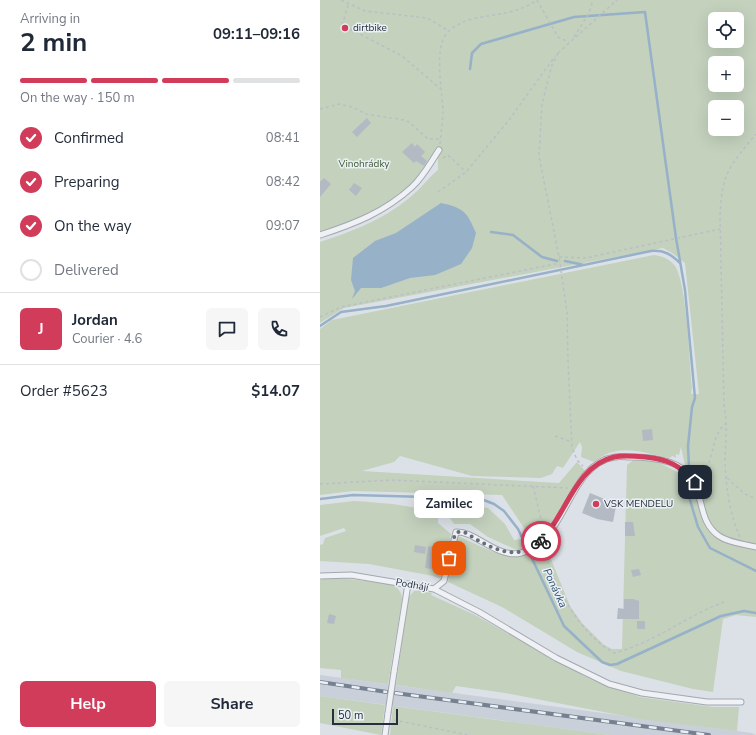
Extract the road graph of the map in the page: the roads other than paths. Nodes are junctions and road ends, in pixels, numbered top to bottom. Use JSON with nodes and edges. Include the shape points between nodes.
{"nodes":[{"id":1,"x":439,"y":150,"type":"road end"},
{"id":2,"x":320,"y":235,"type":"edge"},
{"id":3,"x":756,"y":547,"type":"edge"},
{"id":4,"x":320,"y":576,"type":"edge"},
{"id":5,"x":408,"y":584,"type":"junction"},
{"id":6,"x":434,"y":589,"type":"junction"},
{"id":7,"x":741,"y":702,"type":"dead end"},
{"id":8,"x":385,"y":735,"type":"edge"}],
"edges":[{"from":1,"to":2,"type":"lane","via":[[419,180],[398,198],[362,221]]},
{"from":3,"to":6,"type":"lane","name":"Podhájí","via":[[726,540],[717,535],[704,517],[694,480],[686,471],[657,458],[615,456],[602,461],[589,472],[575,489],[554,526],[537,544],[520,553],[498,550],[464,532],[456,532],[444,581]]},
{"from":4,"to":5,"type":"lane","name":"Podhájí","via":[[351,575]]},
{"from":5,"to":6,"type":"lane","name":"Podhájí"},
{"from":5,"to":8,"type":"lane","bridge":true},
{"from":6,"to":7,"type":"lane","via":[[479,612],[556,658],[609,684],[656,695],[707,702]]}]}
